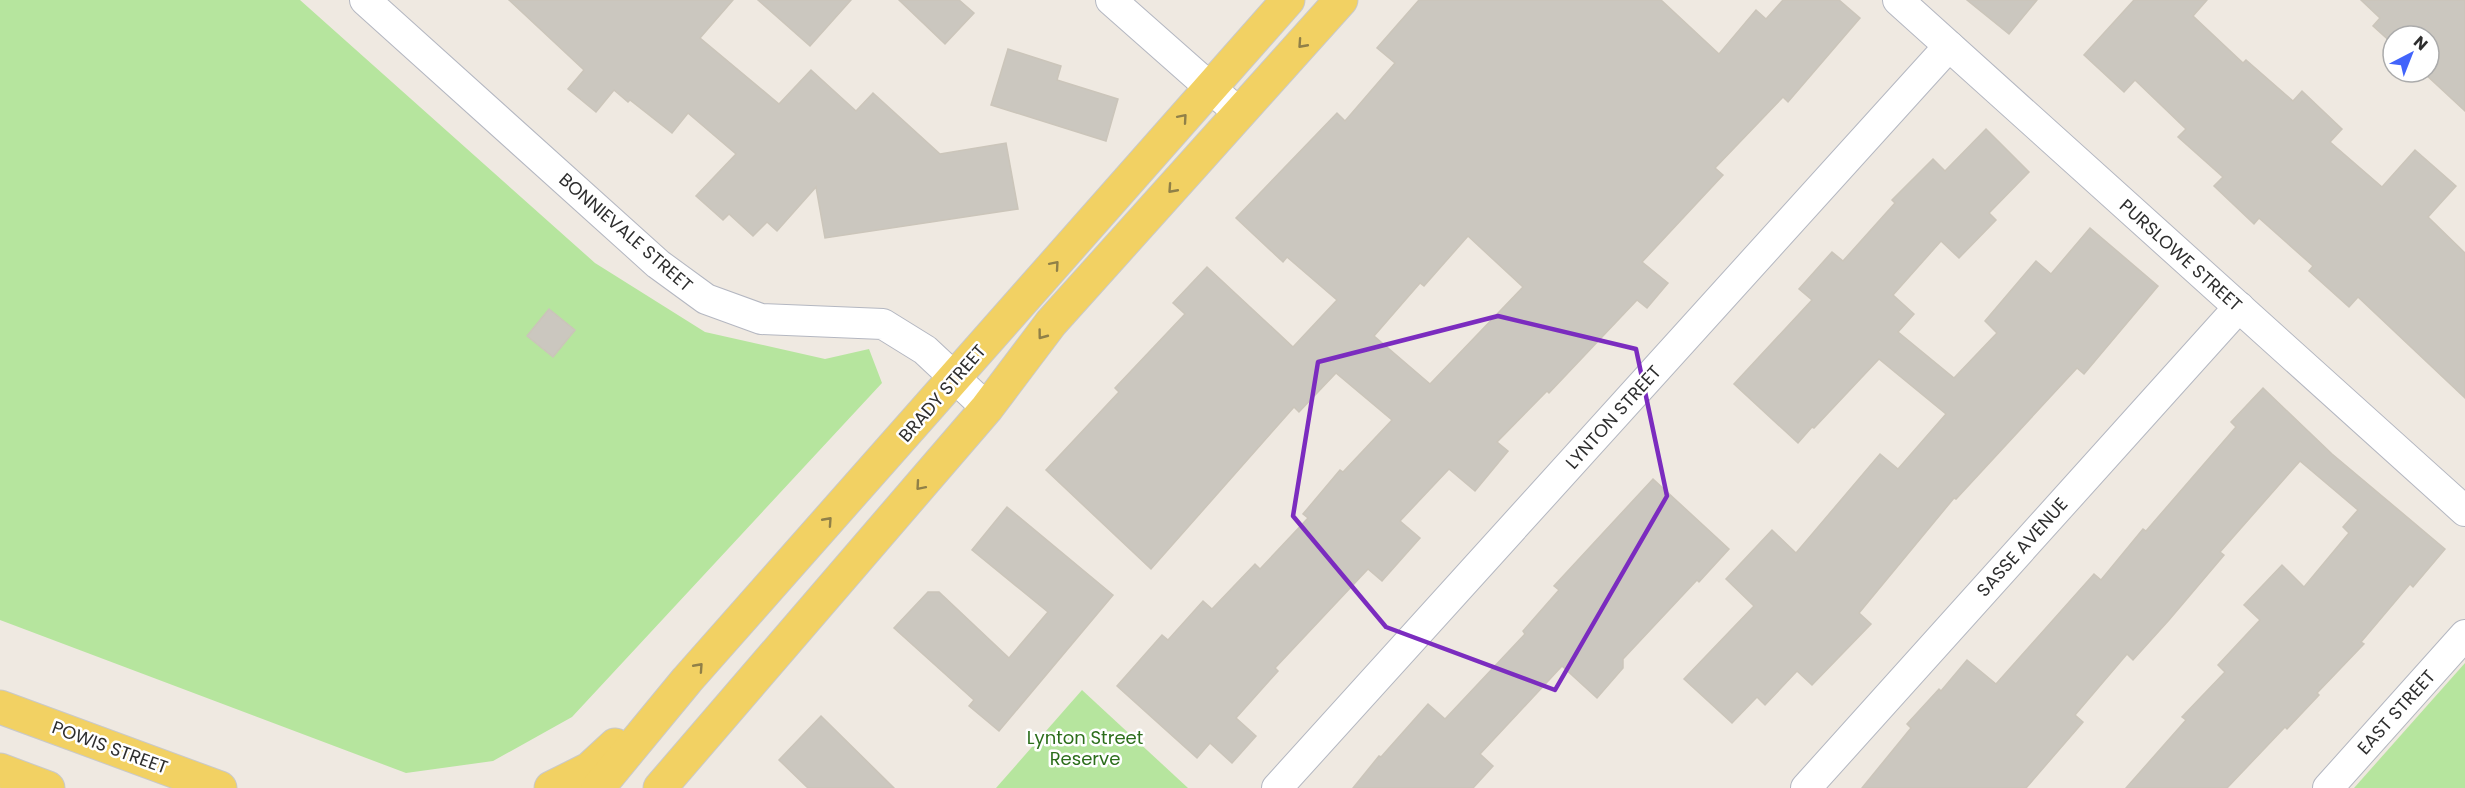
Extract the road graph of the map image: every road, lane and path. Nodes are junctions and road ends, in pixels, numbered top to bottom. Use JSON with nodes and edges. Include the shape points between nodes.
{"nodes":[{"id":1,"x":365,"y":0,"type":"edge"},
{"id":2,"x":1111,"y":0,"type":"edge"},
{"id":3,"x":1288,"y":0,"type":"edge"},
{"id":4,"x":1341,"y":0,"type":"edge"},
{"id":5,"x":1898,"y":0,"type":"edge"},
{"id":6,"x":1949,"y":46,"type":"junction"},
{"id":7,"x":1210,"y":87,"type":"junction"},
{"id":8,"x":1239,"y":114,"type":"junction"},
{"id":9,"x":2239,"y":307,"type":"junction"},
{"id":10,"x":956,"y":377,"type":"junction"},
{"id":11,"x":987,"y":408,"type":"junction"},
{"id":12,"x":2465,"y":511,"type":"edge"},
{"id":13,"x":2465,"y":635,"type":"edge"},
{"id":14,"x":0,"y":707,"type":"edge"},
{"id":15,"x":661,"y":712,"type":"junction"},
{"id":16,"x":0,"y":770,"type":"edge"},
{"id":17,"x":48,"y":788,"type":"edge"},
{"id":18,"x":220,"y":788,"type":"edge"},
{"id":19,"x":551,"y":788,"type":"edge"},
{"id":20,"x":598,"y":788,"type":"edge"},
{"id":21,"x":660,"y":788,"type":"edge"},
{"id":22,"x":1277,"y":788,"type":"edge"},
{"id":23,"x":1806,"y":788,"type":"edge"},
{"id":24,"x":2328,"y":788,"type":"edge"}],
"edges":[{"from":1,"to":10,"type":"street","name":"BONNIEVALE STREET","via":[[658,264],[705,299],[761,319],[883,324],[925,350]]},
{"from":2,"to":7,"type":"street"},
{"from":3,"to":7,"type":"main road","name":"BRADY STREET"},
{"from":4,"to":8,"type":"main road","one_way":true},
{"from":5,"to":6,"type":"street","name":"PURSLOWE STREET"},
{"from":6,"to":9,"type":"street","name":"PURSLOWE STREET"},
{"from":6,"to":22,"type":"street","name":"LYNTON STREET"},
{"from":7,"to":8,"type":"street"},
{"from":10,"to":7,"type":"main road","name":"BRADY STREET","one_way":true},
{"from":8,"to":11,"type":"main road","one_way":true,"via":[[1051,323]]},
{"from":9,"to":12,"type":"street","name":"PURSLOWE STREET"},
{"from":9,"to":23,"type":"street","name":"SASSE AVENUE"},
{"from":10,"to":11,"type":"street","name":"BONNIEVALE STREET"},
{"from":15,"to":10,"type":"main road","name":"BRADY STREET","one_way":true},
{"from":11,"to":21,"type":"main road","one_way":true},
{"from":13,"to":24,"type":"street","name":"EAST STREET"},
{"from":14,"to":18,"type":"main road","name":"POWIS STREET"},
{"from":15,"to":19,"type":"main road","via":[[648,715],[589,769]]},
{"from":15,"to":20,"type":"main road","name":"BRADY STREET"},
{"from":16,"to":17,"type":"main road"}]}
